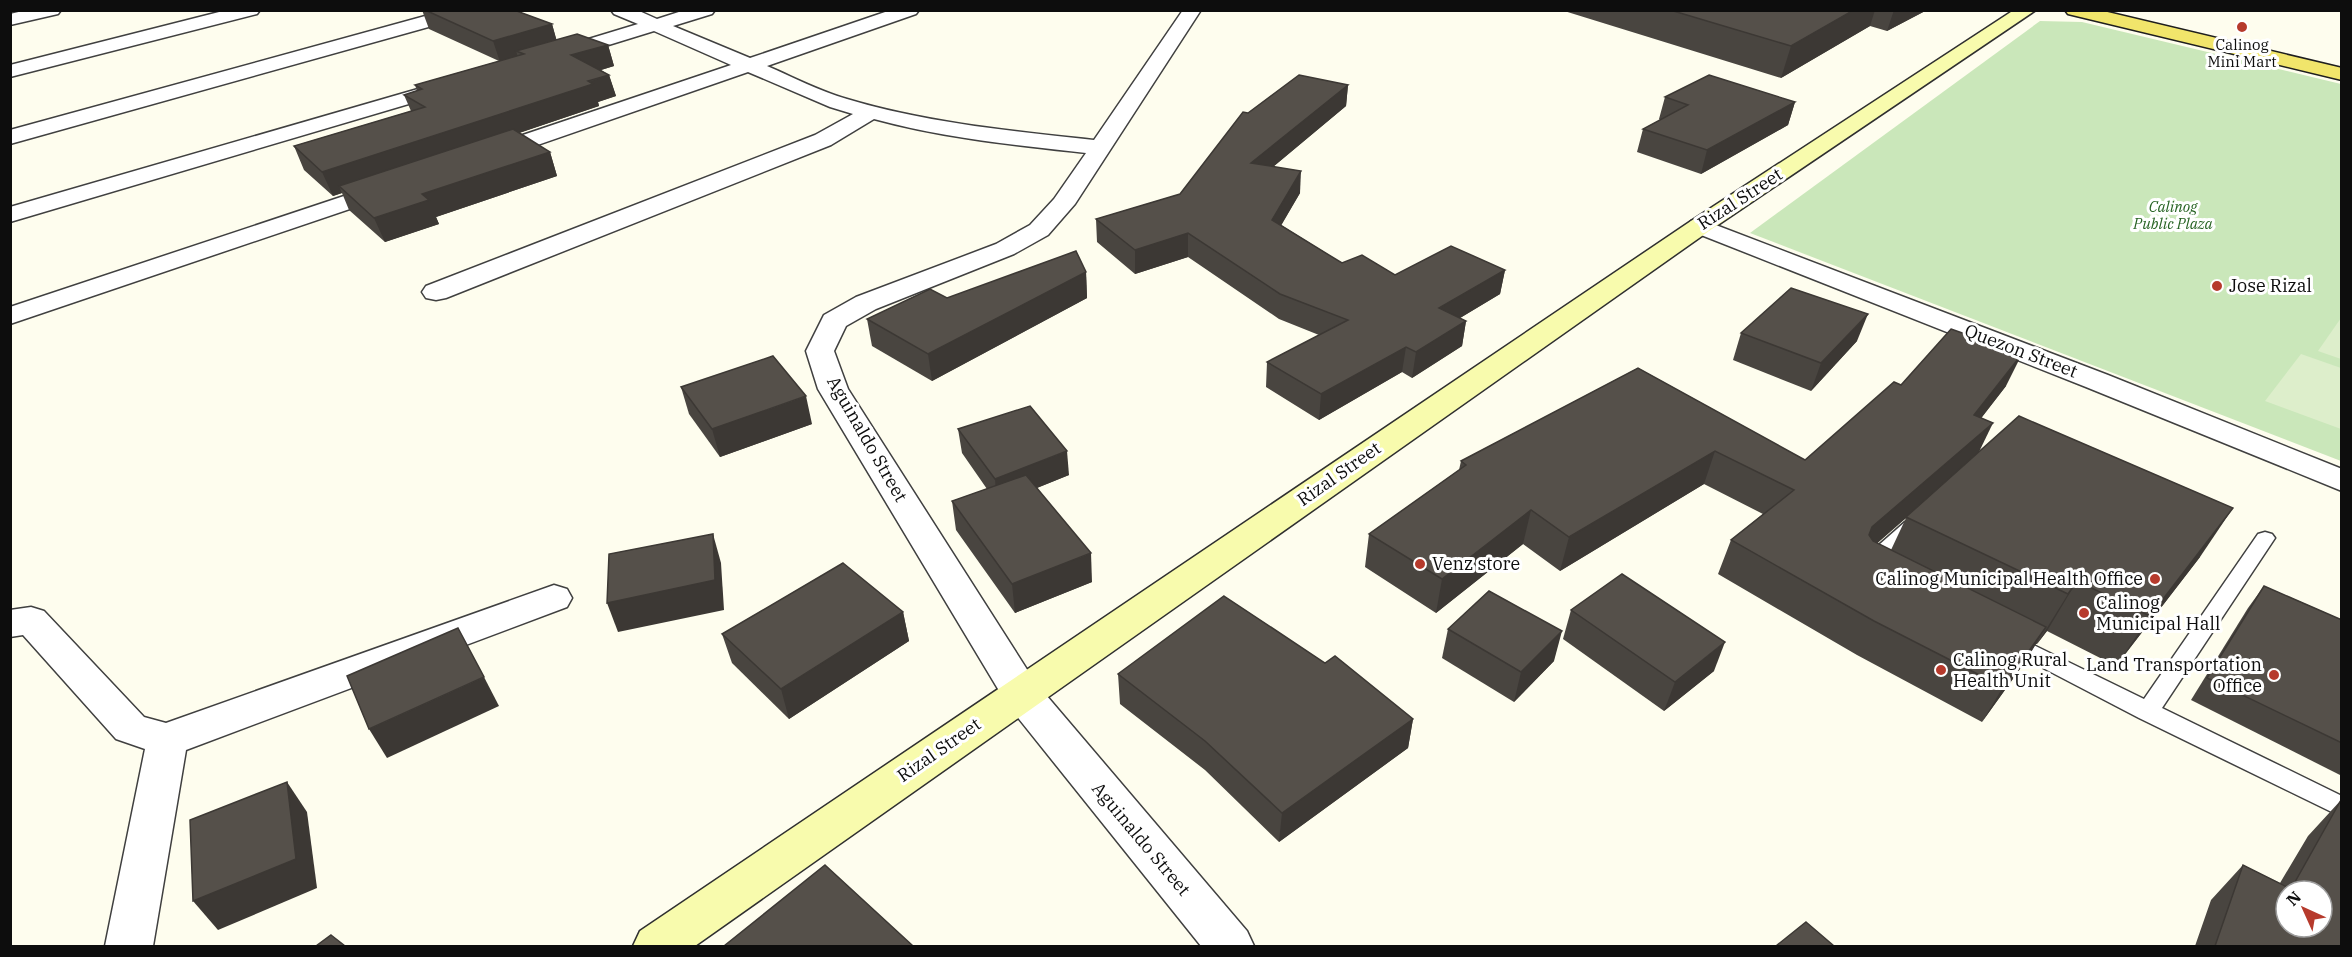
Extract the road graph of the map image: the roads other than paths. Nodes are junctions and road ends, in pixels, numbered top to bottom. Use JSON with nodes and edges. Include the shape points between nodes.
{"nodes":[{"id":1,"x":52,"y":10,"type":"edge"},
{"id":2,"x":250,"y":10,"type":"edge"},
{"id":3,"x":470,"y":10,"type":"edge"},
{"id":4,"x":620,"y":10,"type":"edge"},
{"id":5,"x":706,"y":10,"type":"edge"},
{"id":6,"x":910,"y":10,"type":"edge"},
{"id":7,"x":1192,"y":10,"type":"edge"},
{"id":8,"x":2027,"y":10,"type":"edge"},
{"id":9,"x":2074,"y":10,"type":"edge"},
{"id":10,"x":10,"y":20,"type":"edge"},
{"id":11,"x":654,"y":26,"type":"junction"},
{"id":12,"x":541,"y":59,"type":"edge"},
{"id":13,"x":749,"y":66,"type":"junction"},
{"id":14,"x":10,"y":71,"type":"edge"},
{"id":15,"x":2342,"y":74,"type":"edge"},
{"id":16,"x":473,"y":79,"type":"edge"},
{"id":17,"x":871,"y":112,"type":"junction"},
{"id":18,"x":10,"y":138,"type":"edge"},
{"id":19,"x":1101,"y":148,"type":"junction"},
{"id":20,"x":465,"y":162,"type":"edge"},
{"id":21,"x":408,"y":181,"type":"edge"},
{"id":22,"x":10,"y":215,"type":"edge"},
{"id":23,"x":1700,"y":225,"type":"junction"},
{"id":24,"x":436,"y":292,"type":"dead end"},
{"id":25,"x":10,"y":316,"type":"edge"},
{"id":26,"x":2342,"y":481,"type":"edge"},
{"id":27,"x":1927,"y":513,"type":"edge"},
{"id":28,"x":2265,"y":538,"type":"dead end"},
{"id":29,"x":1886,"y":579,"type":"edge"},
{"id":30,"x":554,"y":598,"type":"dead end"},
{"id":31,"x":10,"y":624,"type":"edge"},
{"id":32,"x":1990,"y":632,"type":"edge"},
{"id":33,"x":1021,"y":693,"type":"junction"},
{"id":34,"x":2147,"y":712,"type":"junction"},
{"id":35,"x":167,"y":740,"type":"junction"},
{"id":36,"x":2342,"y":807,"type":"edge"},
{"id":37,"x":129,"y":946,"type":"edge"},
{"id":38,"x":657,"y":946,"type":"edge"},
{"id":39,"x":1230,"y":946,"type":"edge"}],
"edges":[{"from":1,"to":10,"type":"street"},
{"from":2,"to":14,"type":"street"},
{"from":3,"to":18,"type":"street"},
{"from":4,"to":11,"type":"street"},
{"from":5,"to":11,"type":"street"},
{"from":6,"to":13,"type":"street"},
{"from":7,"to":19,"type":"street","name":"Aguinaldo Street"},
{"from":8,"to":23,"type":"street","name":"Rizal Street"},
{"from":9,"to":15,"type":"main road"},
{"from":11,"to":12,"type":"street"},
{"from":11,"to":13,"type":"street"},
{"from":13,"to":17,"type":"street","via":[[837,103]]},
{"from":13,"to":20,"type":"street"},
{"from":16,"to":22,"type":"street"},
{"from":17,"to":19,"type":"street","via":[[978,134]]},
{"from":17,"to":24,"type":"street","via":[[823,140]]},
{"from":19,"to":33,"type":"street","name":"Aguinaldo Street","via":[[1063,204],[1039,230],[1005,249],[866,303],[834,321],[820,351],[833,389]]},
{"from":21,"to":25,"type":"street"},
{"from":23,"to":26,"type":"street","name":"Quezon Street"},
{"from":23,"to":33,"type":"street","name":"Rizal Street"},
{"from":27,"to":29,"type":"lane","via":[[1865,568]]},
{"from":28,"to":34,"type":"lane"},
{"from":30,"to":35,"type":"street"},
{"from":31,"to":35,"type":"street","via":[[31,620],[130,728]]},
{"from":32,"to":34,"type":"lane"},
{"from":33,"to":38,"type":"street","name":"Rizal Street"},
{"from":33,"to":39,"type":"street","name":"Aguinaldo Street"},
{"from":34,"to":36,"type":"lane"},
{"from":35,"to":37,"type":"street"}]}
